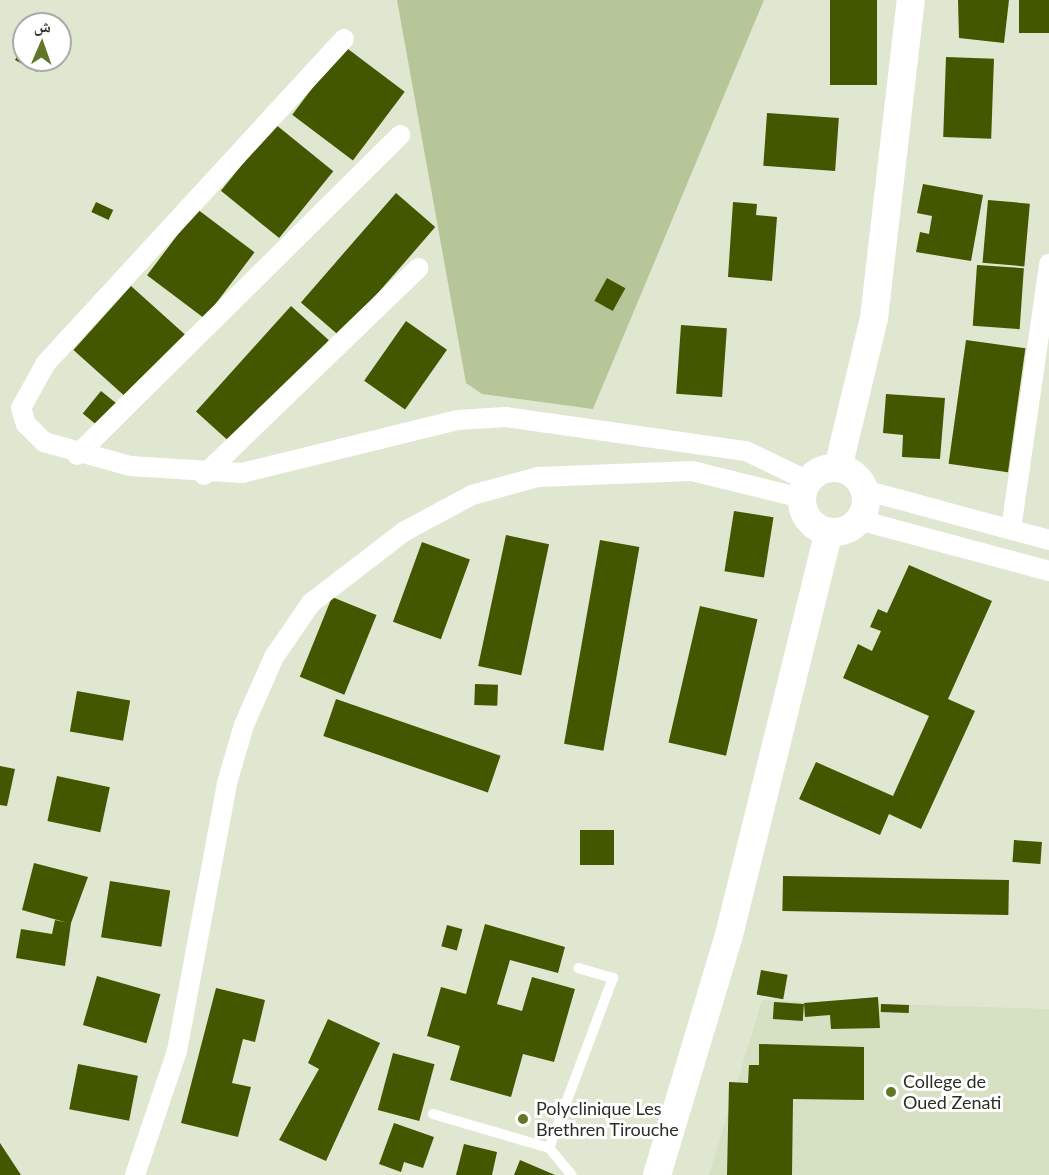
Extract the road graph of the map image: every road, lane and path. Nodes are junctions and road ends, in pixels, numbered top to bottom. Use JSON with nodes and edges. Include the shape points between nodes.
{"nodes":[{"id":1,"x":911,"y":0,"type":"edge"},
{"id":2,"x":344,"y":39,"type":"dead end"},
{"id":3,"x":400,"y":135,"type":"dead end"},
{"id":4,"x":1049,"y":264,"type":"edge"},
{"id":5,"x":418,"y":268,"type":"dead end"},
{"id":6,"x":77,"y":455,"type":"junction"},
{"id":7,"x":838,"y":468,"type":"junction"},
{"id":8,"x":204,"y":475,"type":"junction"},
{"id":9,"x":805,"y":489,"type":"junction"},
{"id":10,"x":864,"y":490,"type":"junction"},
{"id":11,"x":859,"y":520,"type":"junction"},
{"id":12,"x":1011,"y":529,"type":"junction"},
{"id":13,"x":829,"y":532,"type":"junction"},
{"id":14,"x":1049,"y":540,"type":"edge"},
{"id":15,"x":1049,"y":571,"type":"edge"},
{"id":16,"x":578,"y":968,"type":"dead end"},
{"id":17,"x":433,"y":1114,"type":"dead end"},
{"id":18,"x":549,"y":1148,"type":"junction"},
{"id":19,"x":135,"y":1175,"type":"edge"},
{"id":20,"x":572,"y":1175,"type":"edge"},
{"id":21,"x":657,"y":1175,"type":"edge"}],
"edges":[{"from":1,"to":7,"type":"main road","via":[[874,318]]},
{"from":2,"to":6,"type":"street","via":[[29,386],[21,408],[26,424],[44,442]]},
{"from":3,"to":6,"type":"street"},
{"from":4,"to":12,"type":"street"},
{"from":5,"to":8,"type":"street"},
{"from":6,"to":8,"type":"street"},
{"from":7,"to":9,"type":"main road"},
{"from":7,"to":10,"type":"main road","via":[[851,473]]},
{"from":8,"to":9,"type":"street","via":[[242,473],[458,420],[506,417],[746,451]]},
{"from":9,"to":13,"type":"main road","via":[[807,519]]},
{"from":9,"to":19,"type":"street","via":[[692,471],[538,477],[472,495],[405,531],[311,603],[274,657],[241,734],[227,783],[177,1051]]},
{"from":10,"to":11,"type":"main road"},
{"from":10,"to":12,"type":"street"},
{"from":11,"to":13,"type":"main road"},
{"from":11,"to":15,"type":"street"},
{"from":12,"to":14,"type":"street"},
{"from":13,"to":21,"type":"main road","via":[[729,935]]},
{"from":16,"to":18,"type":"lane","via":[[613,978]]},
{"from":17,"to":18,"type":"lane"},
{"from":18,"to":20,"type":"lane"}]}
